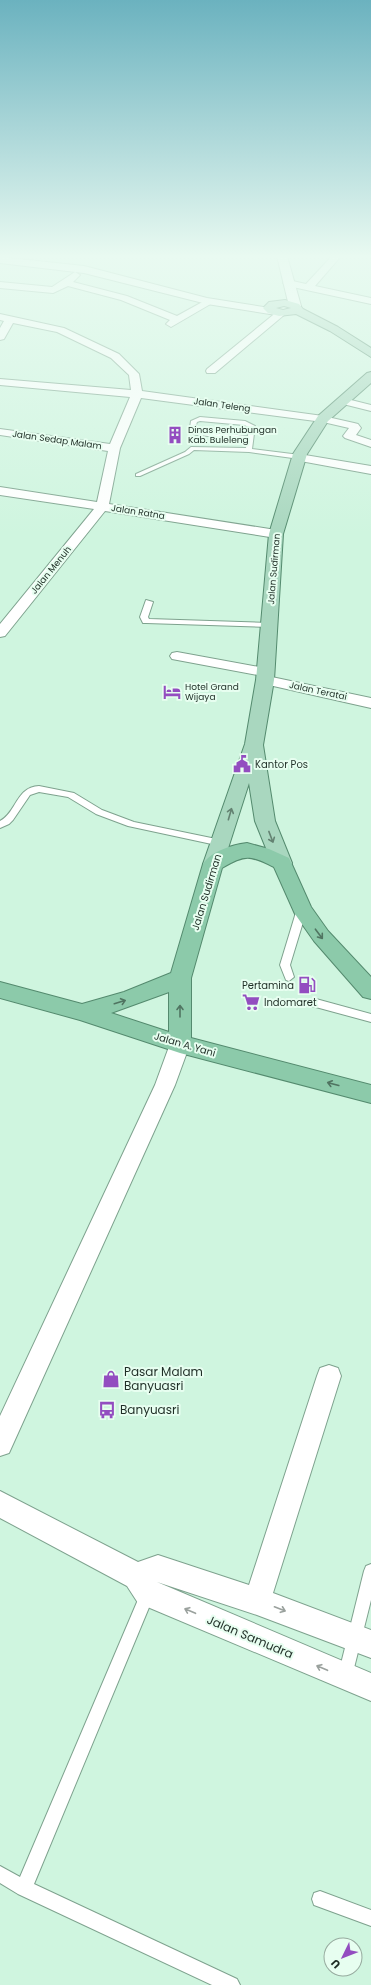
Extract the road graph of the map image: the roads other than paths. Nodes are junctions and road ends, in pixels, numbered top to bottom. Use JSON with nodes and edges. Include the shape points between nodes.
{"nodes":[{"id":1,"x":99,"y":349,"type":"edge"},
{"id":2,"x":235,"y":349,"type":"edge"},
{"id":3,"x":211,"y":370,"type":"dead end"},
{"id":4,"x":371,"y":376,"type":"edge"},
{"id":5,"x":0,"y":382,"type":"edge"},
{"id":6,"x":137,"y":394,"type":"junction"},
{"id":7,"x":343,"y":401,"type":"junction"},
{"id":8,"x":371,"y":408,"type":"edge"},
{"id":9,"x":324,"y":419,"type":"junction"},
{"id":10,"x":0,"y":432,"type":"edge"},
{"id":11,"x":191,"y":433,"type":"junction"},
{"id":12,"x":250,"y":438,"type":"junction"},
{"id":13,"x":371,"y":444,"type":"edge"},
{"id":14,"x":114,"y":448,"type":"junction"},
{"id":15,"x":193,"y":448,"type":"junction"},
{"id":16,"x":248,"y":450,"type":"junction"},
{"id":17,"x":299,"y":457,"type":"junction"},
{"id":18,"x":371,"y":470,"type":"edge"},
{"id":19,"x":138,"y":475,"type":"dead end"},
{"id":20,"x":5,"y":491,"type":"edge"},
{"id":21,"x":0,"y":504,"type":"edge"},
{"id":22,"x":102,"y":507,"type":"junction"},
{"id":23,"x":276,"y":534,"type":"junction"},
{"id":24,"x":150,"y":602,"type":"dead end"},
{"id":25,"x":269,"y":625,"type":"junction"},
{"id":26,"x":0,"y":633,"type":"edge"},
{"id":27,"x":177,"y":656,"type":"dead end"},
{"id":28,"x":265,"y":676,"type":"junction"},
{"id":29,"x":371,"y":703,"type":"edge"},
{"id":30,"x":254,"y":744,"type":"junction"},
{"id":31,"x":0,"y":825,"type":"edge"},
{"id":32,"x":221,"y":843,"type":"junction"},
{"id":33,"x":282,"y":863,"type":"junction"},
{"id":34,"x":213,"y":864,"type":"junction"},
{"id":35,"x":302,"y":909,"type":"junction"},
{"id":36,"x":289,"y":977,"type":"dead end"},
{"id":37,"x":180,"y":978,"type":"junction"},
{"id":38,"x":0,"y":990,"type":"edge"},
{"id":39,"x":371,"y":991,"type":"edge"},
{"id":40,"x":316,"y":1003,"type":"dead end"},
{"id":41,"x":82,"y":1012,"type":"junction"},
{"id":42,"x":371,"y":1018,"type":"edge"},
{"id":43,"x":180,"y":1044,"type":"junction"},
{"id":44,"x":371,"y":1094,"type":"edge"},
{"id":45,"x":329,"y":1376,"type":"dead end"},
{"id":46,"x":0,"y":1444,"type":"edge"},
{"id":47,"x":0,"y":1504,"type":"edge"},
{"id":48,"x":371,"y":1571,"type":"edge"},
{"id":49,"x":148,"y":1579,"type":"junction"},
{"id":50,"x":257,"y":1601,"type":"junction"},
{"id":51,"x":363,"y":1641,"type":"edge"},
{"id":52,"x":345,"y":1678,"type":"junction"},
{"id":53,"x":371,"y":1687,"type":"edge"},
{"id":54,"x":0,"y":1874,"type":"edge"},
{"id":55,"x":24,"y":1888,"type":"junction"},
{"id":56,"x":320,"y":1899,"type":"dead end"},
{"id":57,"x":371,"y":1918,"type":"edge"},
{"id":58,"x":231,"y":1985,"type":"edge"}],
"edges":[{"from":1,"to":6,"type":"street","via":[[115,356],[134,374]]},
{"from":2,"to":3,"type":"street"},
{"from":4,"to":7,"type":"main road","name":"Jalan Sudirman"},
{"from":5,"to":6,"type":"street","name":"Jalan Teleng"},
{"from":6,"to":9,"type":"street","name":"Jalan Teleng"},
{"from":6,"to":14,"type":"street"},
{"from":7,"to":8,"type":"street"},
{"from":7,"to":9,"type":"main road","name":"Jalan Sudirman"},
{"from":9,"to":13,"type":"street","name":"Jalan Teleng","via":[[354,426],[350,436]]},
{"from":9,"to":17,"type":"main road","name":"Jalan Sudirman"},
{"from":10,"to":14,"type":"street","name":"Jalan Sedap Malam"},
{"from":11,"to":12,"type":"lane"},
{"from":11,"to":12,"type":"lane","via":[[194,422],[200,419],[250,424]]},
{"from":11,"to":15,"type":"lane"},
{"from":12,"to":16,"type":"lane"},
{"from":14,"to":22,"type":"street"},
{"from":15,"to":16,"type":"lane"},
{"from":15,"to":19,"type":"lane"},
{"from":16,"to":17,"type":"lane"},
{"from":17,"to":18,"type":"street"},
{"from":17,"to":23,"type":"main road","name":"Jalan Sudirman"},
{"from":20,"to":21,"type":"street"},
{"from":20,"to":22,"type":"street","name":"Jalan Ratna"},
{"from":22,"to":23,"type":"street","name":"Jalan Ratna"},
{"from":22,"to":26,"type":"street","name":"Jalan Menuh"},
{"from":23,"to":25,"type":"main road","name":"Jalan Sudirman"},
{"from":24,"to":25,"type":"lane","via":[[144,617],[146,621]]},
{"from":25,"to":28,"type":"main road","name":"Jalan Sudirman"},
{"from":27,"to":28,"type":"street","name":"Jalan Teratai"},
{"from":28,"to":29,"type":"street","name":"Jalan Teratai"},
{"from":28,"to":30,"type":"main road","name":"Jalan Sudirman"},
{"from":32,"to":30,"type":"main road","name":"Jalan Sudirman","one_way":true},
{"from":30,"to":33,"type":"main road","name":"Jalan Sudirman","one_way":true,"via":[[265,820]]},
{"from":31,"to":32,"type":"lane","via":[[14,814],[23,797],[39,789],[67,793],[94,810],[128,824]]},
{"from":32,"to":34,"type":"main road","name":"Jalan Sudirman"},
{"from":33,"to":34,"type":"highway","via":[[259,852],[245,849],[232,852]]},
{"from":33,"to":35,"type":"highway","name":"Jalan Sudirman"},
{"from":34,"to":37,"type":"highway","name":"Jalan Sudirman"},
{"from":35,"to":36,"type":"lane","via":[[285,965]]},
{"from":35,"to":39,"type":"highway","name":"Jalan Sudirman","one_way":true,"via":[[326,942]]},
{"from":41,"to":37,"type":"highway","one_way":true,"via":[[147,994]]},
{"from":43,"to":37,"type":"highway","name":"Jalan Sudirman","one_way":true},
{"from":38,"to":41,"type":"highway","name":"Jalan A. Yani"},
{"from":40,"to":42,"type":"lane"},
{"from":41,"to":43,"type":"highway","name":"Jalan A. Yani"},
{"from":44,"to":43,"type":"highway","name":"Jalan A. Yani","one_way":true},
{"from":43,"to":46,"type":"street","via":[[165,1085]]},
{"from":45,"to":50,"type":"street"},
{"from":47,"to":49,"type":"street","name":"Jalan Samudra"},
{"from":48,"to":51,"type":"lane"},
{"from":49,"to":50,"type":"street","name":"Jalan Samudra"},
{"from":52,"to":49,"type":"street","name":"Jalan Samudra","one_way":true},
{"from":49,"to":55,"type":"lane"},
{"from":50,"to":51,"type":"street","name":"Jalan Samudra","one_way":true},
{"from":51,"to":52,"type":"lane"},
{"from":52,"to":53,"type":"street","name":"Jalan Samudra"},
{"from":54,"to":55,"type":"lane"},
{"from":55,"to":58,"type":"lane"},
{"from":56,"to":57,"type":"lane"}]}
